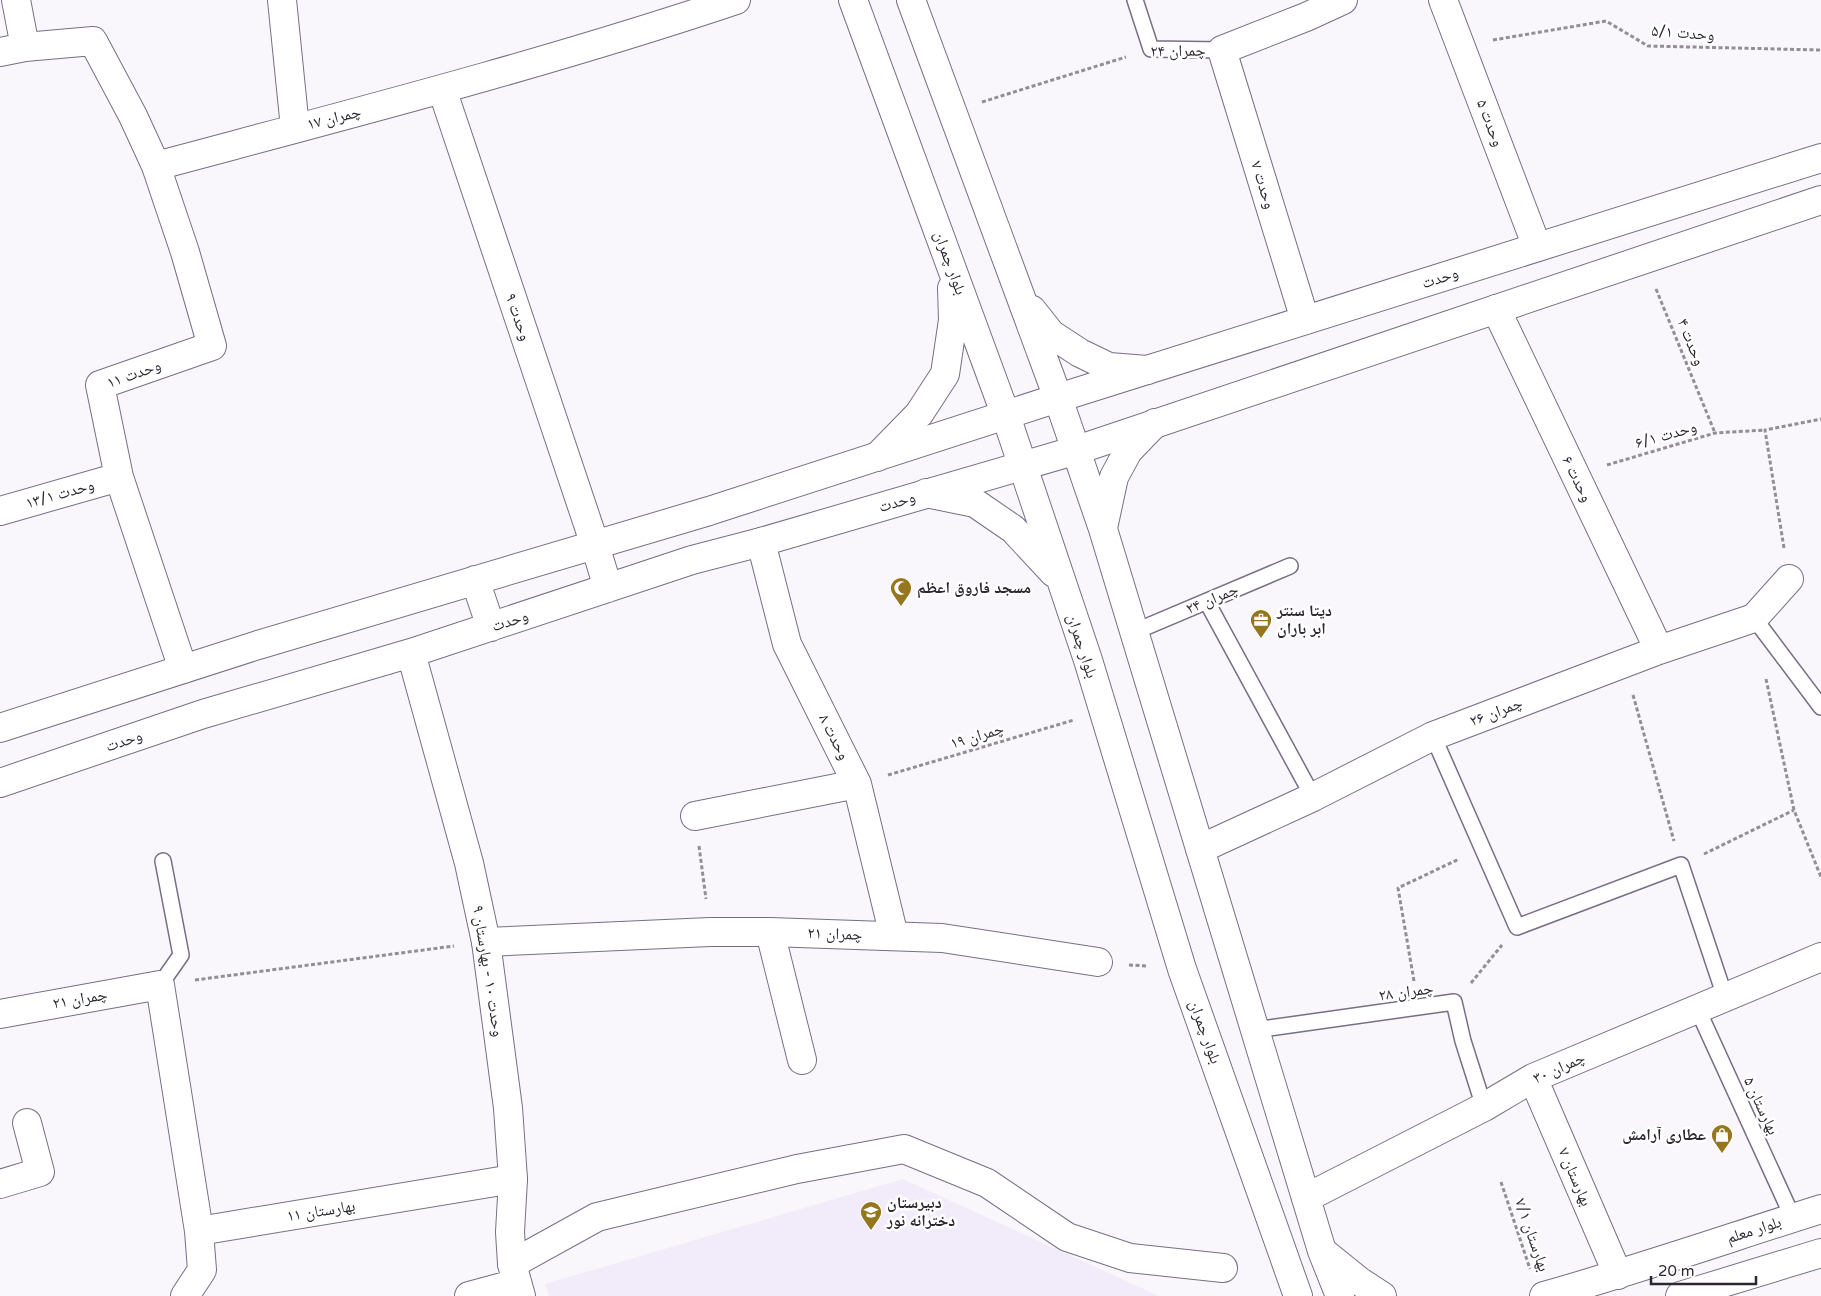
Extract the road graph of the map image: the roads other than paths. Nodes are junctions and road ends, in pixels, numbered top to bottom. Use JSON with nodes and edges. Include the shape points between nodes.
{"nodes":[{"id":1,"x":16,"y":0,"type":"edge"},
{"id":2,"x":282,"y":0,"type":"edge"},
{"id":3,"x":736,"y":0,"type":"edge"},
{"id":4,"x":853,"y":0,"type":"edge"},
{"id":5,"x":911,"y":0,"type":"edge"},
{"id":6,"x":1135,"y":0,"type":"edge"},
{"id":7,"x":1343,"y":0,"type":"edge"},
{"id":8,"x":1443,"y":0,"type":"edge"},
{"id":9,"x":13,"y":49,"type":"edge"},
{"id":10,"x":1222,"y":50,"type":"junction"},
{"id":11,"x":442,"y":89,"type":"junction"},
{"id":12,"x":295,"y":128,"type":"junction"},
{"id":13,"x":1821,"y":158,"type":"edge"},
{"id":14,"x":156,"y":166,"type":"junction"},
{"id":15,"x":1821,"y":200,"type":"edge"},
{"id":16,"x":1537,"y":247,"type":"junction"},
{"id":17,"x":952,"y":267,"type":"junction"},
{"id":18,"x":1021,"y":297,"type":"junction"},
{"id":19,"x":1496,"y":309,"type":"junction"},
{"id":20,"x":1305,"y":320,"type":"junction"},
{"id":21,"x":1147,"y":370,"type":"junction"},
{"id":22,"x":1058,"y":398,"type":"junction"},
{"id":23,"x":1006,"y":416,"type":"junction"},
{"id":24,"x":1155,"y":423,"type":"junction"},
{"id":25,"x":1077,"y":450,"type":"junction"},
{"id":26,"x":877,"y":457,"type":"junction"},
{"id":27,"x":1023,"y":465,"type":"junction"},
{"id":28,"x":119,"y":477,"type":"junction"},
{"id":29,"x":926,"y":493,"type":"junction"},
{"id":30,"x":0,"y":511,"type":"edge"},
{"id":31,"x":1103,"y":529,"type":"junction"},
{"id":32,"x":761,"y":542,"type":"junction"},
{"id":33,"x":595,"y":545,"type":"junction"},
{"id":34,"x":1290,"y":566,"type":"dead end"},
{"id":35,"x":1789,"y":579,"type":"road end"},
{"id":36,"x":475,"y":580,"type":"junction"},
{"id":37,"x":1062,"y":582,"type":"junction"},
{"id":38,"x":608,"y":588,"type":"junction"},
{"id":39,"x":1207,"y":602,"type":"junction"},
{"id":40,"x":1754,"y":618,"type":"junction"},
{"id":41,"x":491,"y":627,"type":"junction"},
{"id":42,"x":1134,"y":632,"type":"junction"},
{"id":43,"x":1659,"y":650,"type":"junction"},
{"id":44,"x":411,"y":653,"type":"junction"},
{"id":45,"x":183,"y":669,"type":"junction"},
{"id":46,"x":1821,"y":707,"type":"edge"},
{"id":47,"x":0,"y":728,"type":"edge"},
{"id":48,"x":1433,"y":736,"type":"junction"},
{"id":49,"x":0,"y":783,"type":"edge"},
{"id":50,"x":857,"y":784,"type":"junction"},
{"id":51,"x":1313,"y":797,"type":"junction"},
{"id":52,"x":695,"y":816,"type":"road end"},
{"id":53,"x":1200,"y":849,"type":"junction"},
{"id":54,"x":163,"y":861,"type":"dead end"},
{"id":55,"x":770,"y":932,"type":"junction"},
{"id":56,"x":894,"y":936,"type":"junction"},
{"id":57,"x":486,"y":942,"type":"junction"},
{"id":58,"x":1821,"y":957,"type":"edge"},
{"id":59,"x":1098,"y":962,"type":"road end"},
{"id":60,"x":160,"y":985,"type":"junction"},
{"id":61,"x":1725,"y":997,"type":"junction"},
{"id":62,"x":1697,"y":1008,"type":"junction"},
{"id":63,"x":0,"y":1014,"type":"edge"},
{"id":64,"x":1256,"y":1030,"type":"junction"},
{"id":65,"x":802,"y":1060,"type":"dead end"},
{"id":66,"x":1533,"y":1078,"type":"junction"},
{"id":67,"x":1484,"y":1107,"type":"junction"},
{"id":68,"x":27,"y":1123,"type":"dead end"},
{"id":69,"x":513,"y":1179,"type":"junction"},
{"id":70,"x":0,"y":1184,"type":"edge"},
{"id":71,"x":1306,"y":1198,"type":"junction"},
{"id":72,"x":1821,"y":1209,"type":"edge"},
{"id":73,"x":1780,"y":1221,"type":"junction"},
{"id":74,"x":199,"y":1231,"type":"junction"},
{"id":75,"x":1322,"y":1251,"type":"junction"},
{"id":76,"x":1821,"y":1252,"type":"edge"},
{"id":77,"x":1287,"y":1262,"type":"junction"},
{"id":78,"x":1776,"y":1266,"type":"junction"},
{"id":79,"x":1223,"y":1268,"type":"dead end"},
{"id":80,"x":1618,"y":1275,"type":"junction"},
{"id":81,"x":517,"y":1281,"type":"edge"},
{"id":82,"x":185,"y":1296,"type":"edge"},
{"id":83,"x":469,"y":1296,"type":"edge"},
{"id":84,"x":1281,"y":1296,"type":"edge"},
{"id":85,"x":1298,"y":1296,"type":"edge"},
{"id":86,"x":1340,"y":1296,"type":"edge"},
{"id":87,"x":1382,"y":1296,"type":"edge"},
{"id":88,"x":1544,"y":1296,"type":"edge"},
{"id":89,"x":1680,"y":1296,"type":"edge"}],
"edges":[{"from":1,"to":9,"type":"street"},
{"from":2,"to":12,"type":"street"},
{"from":3,"to":11,"type":"street","name":"چمران ۱۷","via":[[649,29]]},
{"from":4,"to":17,"type":"street","name":"بلوار چمران"},
{"from":5,"to":18,"type":"street"},
{"from":6,"to":10,"type":"lane","name":"چمران ۲۴","via":[[1151,49]]},
{"from":7,"to":10,"type":"street","name":"چمران ۲۴"},
{"from":8,"to":16,"type":"street","name":"وحدت ۵"},
{"from":9,"to":14,"type":"street","via":[[94,41]]},
{"from":10,"to":20,"type":"street","name":"وحدت ۷"},
{"from":11,"to":12,"type":"street","name":"چمران ۱۷"},
{"from":11,"to":33,"type":"street","name":"وحدت ۹"},
{"from":12,"to":14,"type":"street","name":"چمران ۱۷"},
{"from":13,"to":16,"type":"street","name":"وحدت"},
{"from":14,"to":28,"type":"street","name":"وحدت ۱۱","via":[[186,252],[212,346],[100,385]]},
{"from":15,"to":19,"type":"street"},
{"from":16,"to":20,"type":"street","name":"وحدت"},
{"from":17,"to":23,"type":"street","name":"بلوار چمران"},
{"from":17,"to":26,"type":"street","via":[[953,320],[945,374],[919,414]]},
{"from":18,"to":21,"type":"street","via":[[1051,334],[1080,353],[1109,367]]},
{"from":18,"to":22,"type":"street"},
{"from":19,"to":24,"type":"street"},
{"from":19,"to":43,"type":"street","name":"وحدت ۶"},
{"from":20,"to":21,"type":"street","name":"وحدت"},
{"from":21,"to":22,"type":"street","name":"وحدت"},
{"from":22,"to":23,"type":"street","name":"وحدت"},
{"from":22,"to":25,"type":"street"},
{"from":23,"to":26,"type":"street"},
{"from":23,"to":27,"type":"street","name":"بلوار چمران"},
{"from":24,"to":25,"type":"street"},
{"from":24,"to":31,"type":"street","via":[[1128,451],[1114,477]]},
{"from":25,"to":27,"type":"street","name":"وحدت"},
{"from":25,"to":31,"type":"street"},
{"from":26,"to":33,"type":"street"},
{"from":27,"to":29,"type":"street","name":"وحدت"},
{"from":27,"to":37,"type":"street","name":"بلوار چمران"},
{"from":28,"to":30,"type":"street","name":"وحدت ۱۳/۱"},
{"from":28,"to":45,"type":"street","name":"وحدت ۱۱"},
{"from":29,"to":32,"type":"street","name":"وحدت"},
{"from":29,"to":37,"type":"street","via":[[975,503],[1013,529]]},
{"from":31,"to":42,"type":"street"},
{"from":32,"to":38,"type":"street","name":"وحدت","via":[[692,560]]},
{"from":32,"to":50,"type":"street","name":"وحدت ۸","via":[[786,644]]},
{"from":33,"to":36,"type":"street"},
{"from":33,"to":38,"type":"street","name":"وحدت ۹"},
{"from":34,"to":39,"type":"lane","name":"چمران ۲۴"},
{"from":35,"to":40,"type":"street","name":"چمران ۲۶"},
{"from":36,"to":41,"type":"street"},
{"from":36,"to":45,"type":"street"},
{"from":37,"to":77,"type":"street","name":"بلوار چمران","via":[[1182,969]]},
{"from":38,"to":41,"type":"street","name":"وحدت"},
{"from":39,"to":42,"type":"lane","name":"چمران ۲۴"},
{"from":39,"to":51,"type":"lane"},
{"from":40,"to":43,"type":"street","name":"چمران ۲۶"},
{"from":40,"to":46,"type":"lane"},
{"from":41,"to":44,"type":"street","name":"وحدت"},
{"from":42,"to":53,"type":"street"},
{"from":43,"to":48,"type":"street","name":"چمران ۲۶"},
{"from":44,"to":49,"type":"street","name":"وحدت","via":[[203,714]]},
{"from":44,"to":57,"type":"street","name":"وحدت ۱۰ - بهارستان ۹","via":[[469,863]]},
{"from":45,"to":47,"type":"street"},
{"from":48,"to":51,"type":"street","name":"چمران ۲۶"},
{"from":48,"to":61,"type":"lane","via":[[1517,928],[1681,865]]},
{"from":50,"to":52,"type":"street"},
{"from":50,"to":56,"type":"street","name":"وحدت ۸"},
{"from":51,"to":53,"type":"street","name":"چمران ۲۶"},
{"from":53,"to":64,"type":"street"},
{"from":54,"to":60,"type":"lane","via":[[181,955]]},
{"from":55,"to":56,"type":"street","name":"چمران ۲۱"},
{"from":55,"to":57,"type":"street","name":"چمران ۲۱"},
{"from":55,"to":65,"type":"street"},
{"from":56,"to":59,"type":"street","name":"چمران ۲۱","via":[[942,938]]},
{"from":57,"to":69,"type":"street","name":"وحدت ۱۰ - بهارستان ۹","via":[[508,1108]]},
{"from":58,"to":61,"type":"street","name":"چمران ۳۰"},
{"from":60,"to":63,"type":"street","name":"چمران ۲۱"},
{"from":60,"to":74,"type":"street"},
{"from":61,"to":62,"type":"street","name":"چمران ۳۰"},
{"from":62,"to":66,"type":"street","name":"چمران ۳۰"},
{"from":62,"to":73,"type":"lane","name":"بهارستان ۵"},
{"from":64,"to":67,"type":"lane","name":"چمران ۲۸","via":[[1454,1002]]},
{"from":64,"to":71,"type":"street"},
{"from":66,"to":67,"type":"street","name":"چمران ۳۰"},
{"from":66,"to":80,"type":"street","name":"بهارستان ۷"},
{"from":67,"to":71,"type":"street","name":"چمران ۳۰"},
{"from":68,"to":70,"type":"street","via":[[40,1172]]},
{"from":69,"to":74,"type":"street","name":"بهارستان ۱۱"},
{"from":69,"to":81,"type":"street","name":"وحدت ۱۰ - بهارستان ۹","via":[[510,1232]]},
{"from":71,"to":75,"type":"street"},
{"from":72,"to":73,"type":"street","name":"بلوار معلم"},
{"from":73,"to":78,"type":"street"},
{"from":73,"to":80,"type":"street","name":"بلوار معلم"},
{"from":74,"to":82,"type":"street","via":[[202,1270]]},
{"from":75,"to":86,"type":"street"},
{"from":75,"to":87,"type":"street"},
{"from":76,"to":78,"type":"street"},
{"from":77,"to":84,"type":"street"},
{"from":77,"to":85,"type":"street","name":"بلوار چمران"},
{"from":78,"to":89,"type":"street"},
{"from":79,"to":81,"type":"street","via":[[1130,1258],[1067,1237],[987,1183],[904,1149],[797,1169],[597,1217]]},
{"from":80,"to":88,"type":"street","name":"بلوار معلم"},
{"from":81,"to":83,"type":"street"}]}
